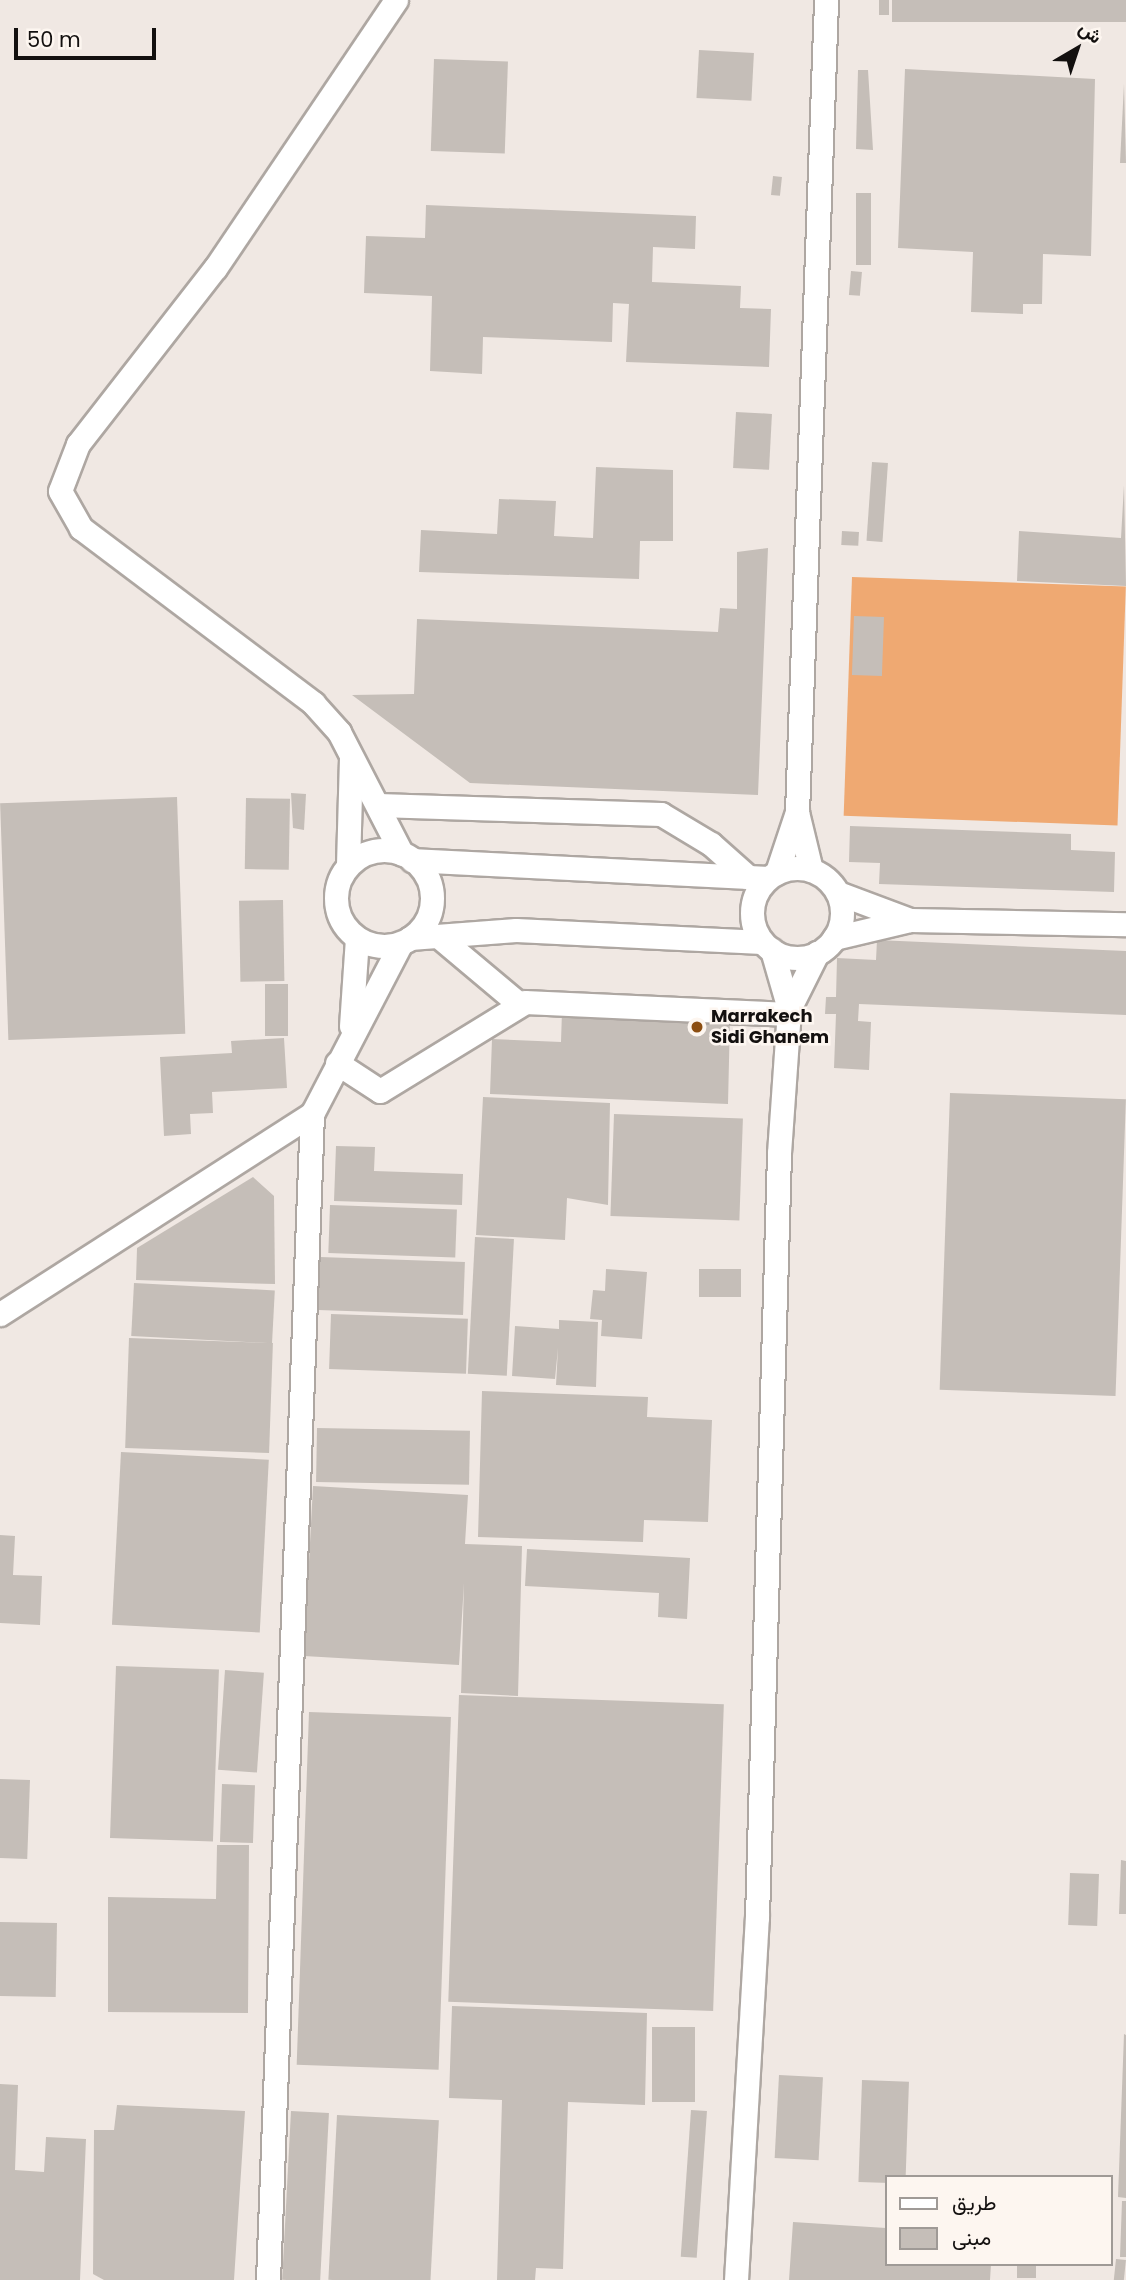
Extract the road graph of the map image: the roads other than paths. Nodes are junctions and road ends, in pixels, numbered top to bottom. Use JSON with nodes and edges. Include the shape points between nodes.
{"nodes":[{"id":1,"x":396,"y":0,"type":"edge"},
{"id":2,"x":826,"y":0,"type":"edge"},
{"id":3,"x":351,"y":756,"type":"junction"},
{"id":4,"x":378,"y":805,"type":"junction"},
{"id":5,"x":797,"y":812,"type":"junction"},
{"id":6,"x":407,"y":857,"type":"junction"},
{"id":7,"x":348,"y":865,"type":"junction"},
{"id":8,"x":811,"y":870,"type":"junction"},
{"id":9,"x":764,"y":876,"type":"junction"},
{"id":10,"x":838,"y":893,"type":"junction"},
{"id":11,"x":911,"y":920,"type":"junction"},
{"id":12,"x":1126,"y":924,"type":"edge"},
{"id":13,"x":438,"y":936,"type":"junction"},
{"id":14,"x":357,"y":938,"type":"junction"},
{"id":15,"x":406,"y":941,"type":"junction"},
{"id":16,"x":767,"y":946,"type":"junction"},
{"id":17,"x":826,"y":946,"type":"junction"},
{"id":18,"x":519,"y":1004,"type":"junction"},
{"id":19,"x":789,"y":1012,"type":"junction"},
{"id":20,"x":351,"y":1033,"type":"junction"},
{"id":21,"x":337,"y":1063,"type":"junction"},
{"id":22,"x":313,"y":1114,"type":"junction"},
{"id":23,"x":0,"y":1314,"type":"edge"},
{"id":24,"x":268,"y":2280,"type":"edge"},
{"id":25,"x":736,"y":2280,"type":"edge"}],
"edges":[{"from":1,"to":3,"type":"street","via":[[223,257],[78,444],[60,491],[65,510],[82,528],[313,704]]},
{"from":2,"to":5,"type":"street"},
{"from":3,"to":4,"type":"street"},
{"from":3,"to":7,"type":"street"},
{"from":4,"to":6,"type":"street"},
{"from":4,"to":9,"type":"street","via":[[661,814]]},
{"from":5,"to":8,"type":"street"},
{"from":5,"to":9,"type":"street"},
{"from":6,"to":7,"type":"street","via":[[379,850]]},
{"from":6,"to":9,"type":"street"},
{"from":6,"to":15,"type":"street","via":[[427,877],[432,900],[426,922]]},
{"from":7,"to":14,"type":"street","via":[[337,885],[337,908]]},
{"from":8,"to":9,"type":"street"},
{"from":8,"to":10,"type":"street"},
{"from":9,"to":16,"type":"street","via":[[751,909]]},
{"from":10,"to":11,"type":"street"},
{"from":10,"to":17,"type":"street","via":[[842,916]]},
{"from":11,"to":12,"type":"street"},
{"from":11,"to":17,"type":"street"},
{"from":13,"to":15,"type":"street"},
{"from":13,"to":16,"type":"street","via":[[516,930]]},
{"from":13,"to":18,"type":"street"},
{"from":14,"to":15,"type":"street","via":[[377,946]]},
{"from":14,"to":20,"type":"street"},
{"from":15,"to":20,"type":"street"},
{"from":16,"to":17,"type":"street","via":[[793,958]]},
{"from":16,"to":19,"type":"street"},
{"from":17,"to":19,"type":"street"},
{"from":18,"to":19,"type":"street"},
{"from":18,"to":21,"type":"street","via":[[380,1091]]},
{"from":19,"to":25,"type":"street","via":[[757,1917]]},
{"from":20,"to":21,"type":"street"},
{"from":21,"to":22,"type":"street"},
{"from":22,"to":23,"type":"street"},
{"from":22,"to":24,"type":"street"}]}
